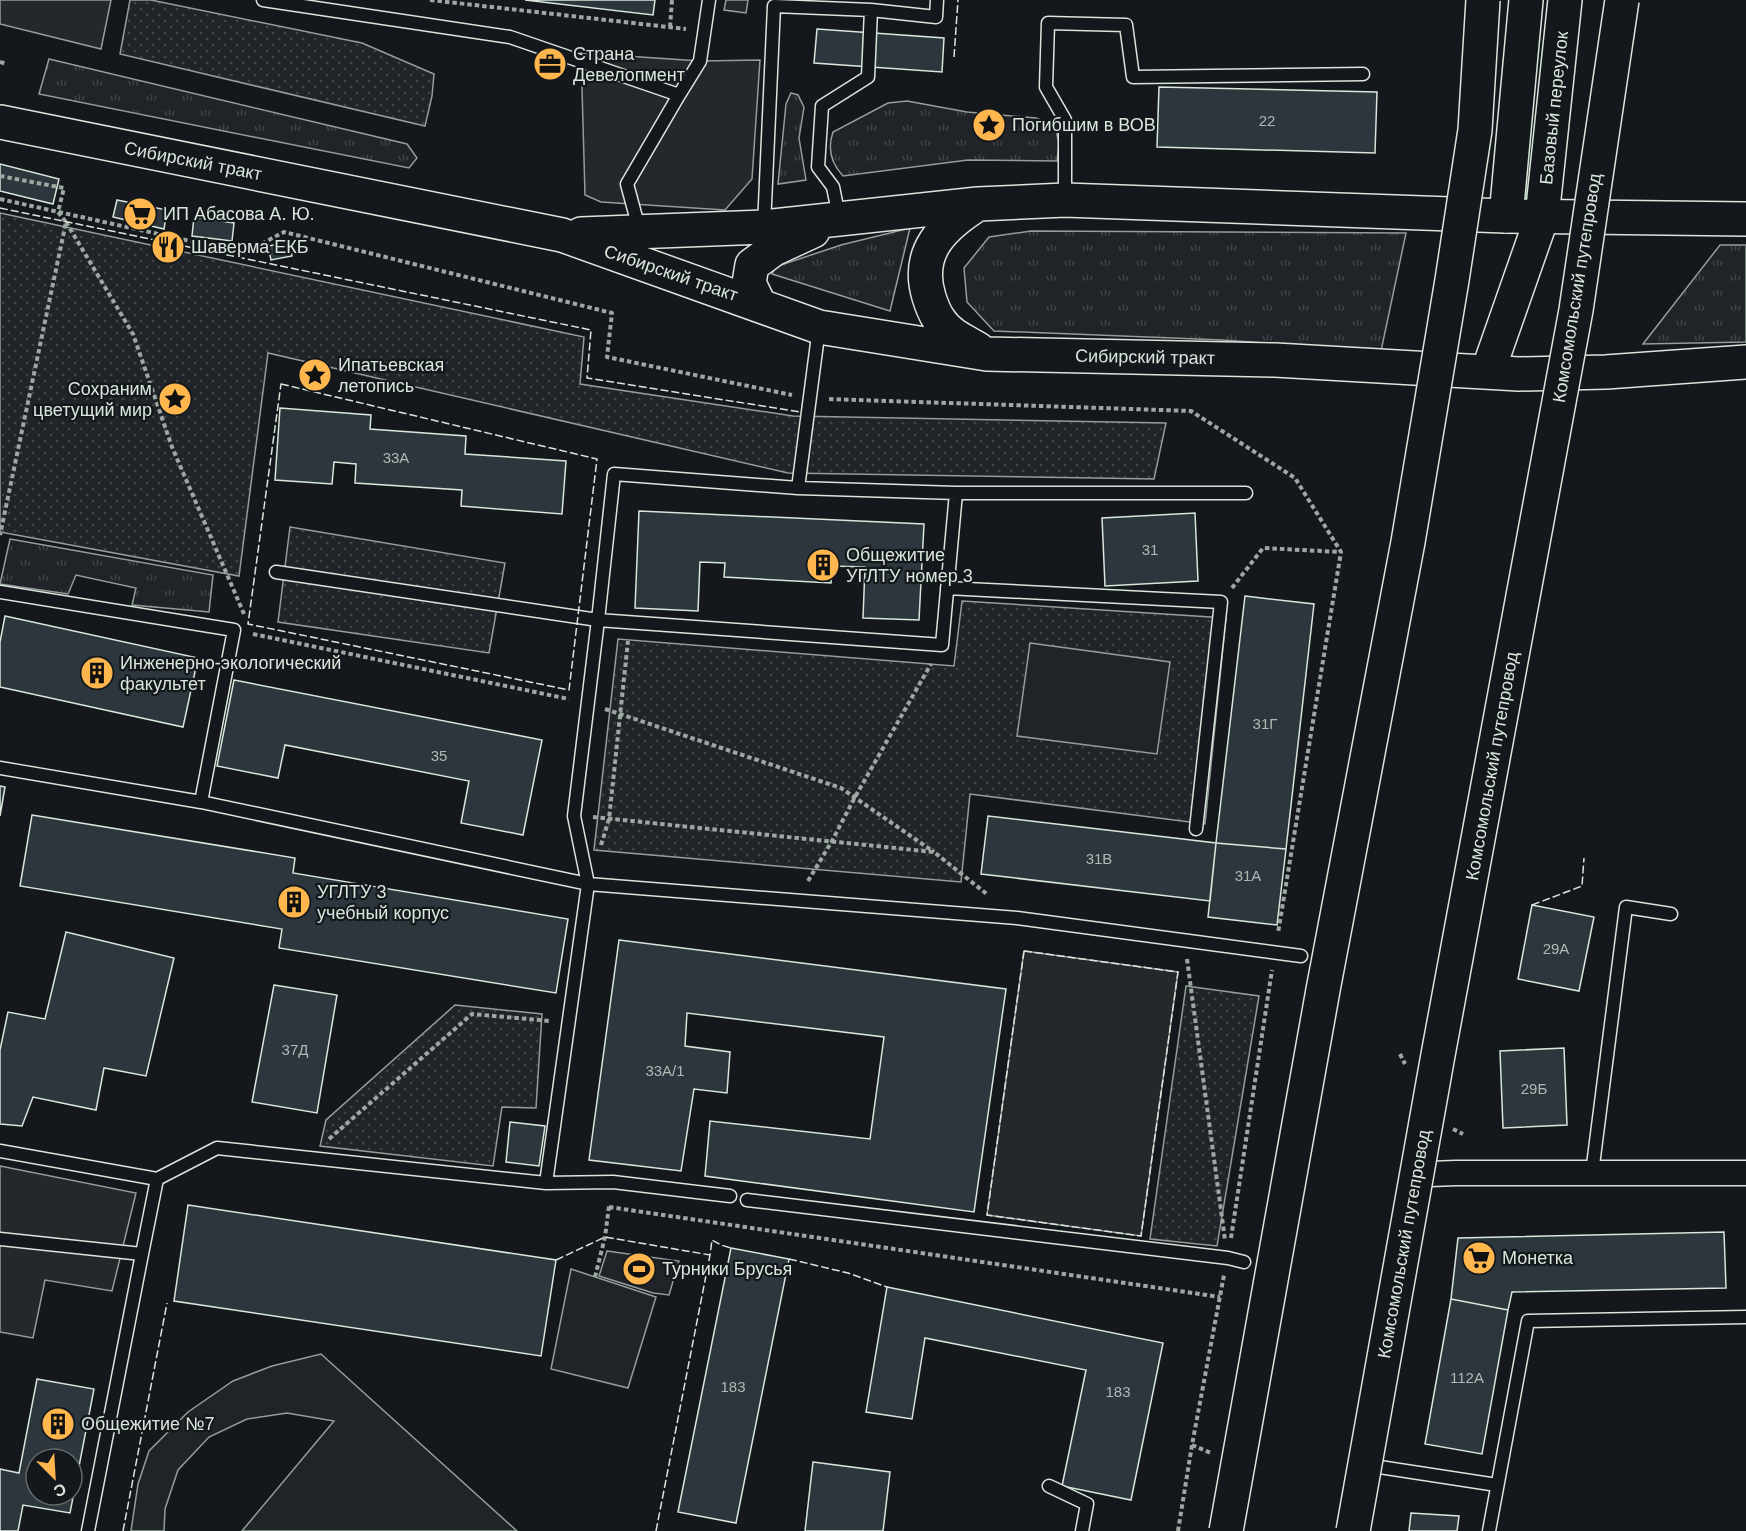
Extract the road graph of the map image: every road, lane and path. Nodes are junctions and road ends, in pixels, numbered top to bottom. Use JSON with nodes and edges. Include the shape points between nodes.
{"nodes":[{"id":1,"x":263,"y":0,"type":"edge"},
{"id":2,"x":430,"y":0,"type":"edge"},
{"id":3,"x":672,"y":0,"type":"edge"},
{"id":4,"x":709,"y":0,"type":"edge"},
{"id":5,"x":938,"y":0,"type":"edge"},
{"id":6,"x":1483,"y":0,"type":"edge"},
{"id":7,"x":1526,"y":0,"type":"edge"},
{"id":8,"x":1565,"y":0,"type":"edge"},
{"id":9,"x":1622,"y":0,"type":"edge"},
{"id":10,"x":774,"y":3,"type":"edge"},
{"id":11,"x":871,"y":10,"type":"junction"},
{"id":12,"x":670,"y":27,"type":"junction"},
{"id":13,"x":705,"y":31,"type":"junction"},
{"id":14,"x":0,"y":62,"type":"edge"},
{"id":15,"x":7,"y":64,"type":"dead end"},
{"id":16,"x":1363,"y":74,"type":"dead end"},
{"id":17,"x":679,"y":94,"type":"junction"},
{"id":18,"x":0,"y":122,"type":"edge"},
{"id":19,"x":0,"y":176,"type":"edge"},
{"id":20,"x":1065,"y":200,"type":"junction"},
{"id":21,"x":978,"y":204,"type":"junction"},
{"id":22,"x":1506,"y":216,"type":"junction"},
{"id":23,"x":1542,"y":217,"type":"junction"},
{"id":24,"x":1746,"y":219,"type":"edge"},
{"id":25,"x":840,"y":220,"type":"junction"},
{"id":26,"x":66,"y":222,"type":"junction"},
{"id":27,"x":764,"y":227,"type":"junction"},
{"id":28,"x":640,"y":233,"type":"junction"},
{"id":29,"x":562,"y":235,"type":"junction"},
{"id":30,"x":759,"y":304,"type":"junction"},
{"id":31,"x":819,"y":327,"type":"junction"},
{"id":32,"x":987,"y":354,"type":"junction"},
{"id":33,"x":1746,"y":362,"type":"edge"},
{"id":34,"x":1488,"y":371,"type":"junction"},
{"id":35,"x":798,"y":488,"type":"junction"},
{"id":36,"x":1246,"y":493,"type":"dead end"},
{"id":37,"x":956,"y":494,"type":"junction"},
{"id":38,"x":0,"y":535,"type":"edge"},
{"id":39,"x":1341,"y":552,"type":"dead end"},
{"id":40,"x":276,"y":572,"type":"dead end"},
{"id":41,"x":947,"y":588,"type":"junction"},
{"id":42,"x":0,"y":592,"type":"edge"},
{"id":43,"x":1221,"y":602,"type":"junction"},
{"id":44,"x":598,"y":620,"type":"junction"},
{"id":45,"x":630,"y":623,"type":"junction"},
{"id":46,"x":248,"y":624,"type":"dead end"},
{"id":47,"x":942,"y":645,"type":"junction"},
{"id":48,"x":0,"y":768,"type":"edge"},
{"id":49,"x":201,"y":802,"type":"junction"},
{"id":50,"x":574,"y":816,"type":"junction"},
{"id":51,"x":609,"y":819,"type":"junction"},
{"id":52,"x":1196,"y":829,"type":"dead end"},
{"id":53,"x":832,"y":841,"type":"junction"},
{"id":54,"x":588,"y":884,"type":"junction"},
{"id":55,"x":796,"y":901,"type":"junction"},
{"id":56,"x":1671,"y":914,"type":"dead end"},
{"id":57,"x":1017,"y":918,"type":"junction"},
{"id":58,"x":1185,"y":940,"type":"junction"},
{"id":59,"x":1301,"y":956,"type":"dead end"},
{"id":60,"x":568,"y":1023,"type":"junction"},
{"id":61,"x":0,"y":1151,"type":"edge"},
{"id":62,"x":308,"y":1158,"type":"junction"},
{"id":63,"x":1592,"y":1173,"type":"junction"},
{"id":64,"x":1746,"y":1173,"type":"edge"},
{"id":65,"x":1430,"y":1174,"type":"dead end"},
{"id":66,"x":157,"y":1179,"type":"junction"},
{"id":67,"x":613,"y":1182,"type":"junction"},
{"id":68,"x":546,"y":1184,"type":"junction"},
{"id":69,"x":730,"y":1196,"type":"dead end"},
{"id":70,"x":747,"y":1200,"type":"dead end"},
{"id":71,"x":609,"y":1207,"type":"junction"},
{"id":72,"x":0,"y":1239,"type":"edge"},
{"id":73,"x":142,"y":1254,"type":"junction"},
{"id":74,"x":1228,"y":1258,"type":"junction"},
{"id":75,"x":1244,"y":1262,"type":"dead end"},
{"id":76,"x":595,"y":1277,"type":"dead end"},
{"id":77,"x":1220,"y":1297,"type":"dead end"},
{"id":78,"x":1746,"y":1317,"type":"edge"},
{"id":79,"x":1373,"y":1466,"type":"dead end"},
{"id":80,"x":1497,"y":1485,"type":"junction"},
{"id":81,"x":1049,"y":1486,"type":"dead end"},
{"id":82,"x":88,"y":1531,"type":"edge"},
{"id":83,"x":1082,"y":1531,"type":"edge"},
{"id":84,"x":1226,"y":1531,"type":"edge"},
{"id":85,"x":1353,"y":1531,"type":"edge"},
{"id":86,"x":1489,"y":1531,"type":"edge"}],
"edges":[{"from":1,"to":17,"type":"lane","via":[[510,37]]},
{"from":2,"to":12,"type":"path"},
{"from":3,"to":12,"type":"path"},
{"from":4,"to":13,"type":"lane"},
{"from":5,"to":11,"type":"lane","via":[[936,17]]},
{"from":6,"to":84,"type":"main road","bridge":true,"via":[[1475,130],[1410,531]]},
{"from":7,"to":22,"type":"main road","name":"Базовый переулок"},
{"from":8,"to":23,"type":"main road","name":"Базовый переулок"},
{"from":9,"to":85,"type":"main road","name":"Комсомольский путепровод","bridge":true,"via":[[1576,310]]},
{"from":10,"to":11,"type":"lane"},
{"from":10,"to":27,"type":"lane"},
{"from":11,"to":25,"type":"lane","via":[[868,77],[822,106],[818,167],[833,187]]},
{"from":12,"to":13,"type":"path"},
{"from":13,"to":17,"type":"lane","via":[[700,61]]},
{"from":14,"to":15,"type":"path"},
{"from":16,"to":20,"type":"lane","via":[[1133,77],[1126,25],[1048,23],[1046,87],[1065,120]]},
{"from":17,"to":28,"type":"lane","via":[[627,184]]},
{"from":18,"to":29,"type":"main road","name":"Сибирский тракт"},
{"from":19,"to":26,"type":"path","via":[[64,188],[58,212]]},
{"from":20,"to":21,"type":"main road","name":"Сибирский тракт"},
{"from":20,"to":22,"type":"main road","name":"Сибирский тракт"},
{"from":21,"to":25,"type":"main road","name":"Сибирский тракт"},
{"from":21,"to":32,"type":"main road","via":[[959,216],[932,245],[925,269],[934,314],[953,334]]},
{"from":22,"to":23,"type":"main road","name":"Сибирский тракт"},
{"from":23,"to":24,"type":"main road","name":"Сибирский тракт"},
{"from":23,"to":34,"type":"main road"},
{"from":25,"to":27,"type":"main road","name":"Сибирский тракт"},
{"from":25,"to":30,"type":"main road","via":[[774,249],[752,265],[749,283]]},
{"from":26,"to":38,"type":"path"},
{"from":26,"to":46,"type":"path","via":[[133,334],[172,447]]},
{"from":27,"to":28,"type":"main road","name":"Сибирский тракт"},
{"from":28,"to":29,"type":"main road","name":"Сибирский тракт"},
{"from":29,"to":30,"type":"main road","name":"Сибирский тракт"},
{"from":30,"to":31,"type":"main road","name":"Сибирский тракт"},
{"from":31,"to":32,"type":"main road","name":"Сибирский тракт"},
{"from":31,"to":35,"type":"lane"},
{"from":32,"to":34,"type":"main road","name":"Сибирский тракт","via":[[1275,360]]},
{"from":33,"to":34,"type":"main road","name":"Сибирский тракт","via":[[1606,372]]},
{"from":35,"to":37,"type":"lane"},
{"from":35,"to":44,"type":"lane","via":[[614,474]]},
{"from":36,"to":37,"type":"lane"},
{"from":37,"to":41,"type":"lane"},
{"from":39,"to":43,"type":"path","via":[[1263,548]]},
{"from":40,"to":44,"type":"lane"},
{"from":41,"to":43,"type":"lane"},
{"from":41,"to":47,"type":"lane"},
{"from":42,"to":49,"type":"lane","via":[[234,630]]},
{"from":43,"to":52,"type":"lane"},
{"from":44,"to":45,"type":"lane"},
{"from":44,"to":50,"type":"lane"},
{"from":45,"to":47,"type":"lane"},
{"from":45,"to":51,"type":"path"},
{"from":47,"to":53,"type":"path"},
{"from":48,"to":49,"type":"lane"},
{"from":49,"to":54,"type":"lane"},
{"from":50,"to":51,"type":"path"},
{"from":50,"to":54,"type":"lane"},
{"from":51,"to":53,"type":"path"},
{"from":51,"to":54,"type":"path"},
{"from":53,"to":55,"type":"path"},
{"from":53,"to":57,"type":"path","via":[[934,852]]},
{"from":54,"to":55,"type":"lane"},
{"from":54,"to":60,"type":"lane"},
{"from":55,"to":57,"type":"lane"},
{"from":56,"to":63,"type":"lane","via":[[1626,907]]},
{"from":57,"to":58,"type":"lane"},
{"from":58,"to":59,"type":"lane"},
{"from":58,"to":74,"type":"path"},
{"from":60,"to":62,"type":"path","via":[[472,1014]]},
{"from":60,"to":68,"type":"lane"},
{"from":61,"to":66,"type":"lane"},
{"from":62,"to":66,"type":"lane","via":[[217,1148]]},
{"from":62,"to":68,"type":"lane"},
{"from":63,"to":64,"type":"street"},
{"from":63,"to":65,"type":"street"},
{"from":66,"to":73,"type":"lane"},
{"from":67,"to":68,"type":"lane"},
{"from":67,"to":69,"type":"lane"},
{"from":67,"to":71,"type":"path"},
{"from":70,"to":74,"type":"lane"},
{"from":71,"to":76,"type":"path"},
{"from":71,"to":77,"type":"path"},
{"from":72,"to":73,"type":"lane"},
{"from":73,"to":82,"type":"lane"},
{"from":74,"to":75,"type":"lane"},
{"from":78,"to":80,"type":"lane","via":[[1528,1321]]},
{"from":79,"to":80,"type":"lane"},
{"from":80,"to":86,"type":"lane"},
{"from":81,"to":83,"type":"lane","via":[[1087,1504]]}]}
